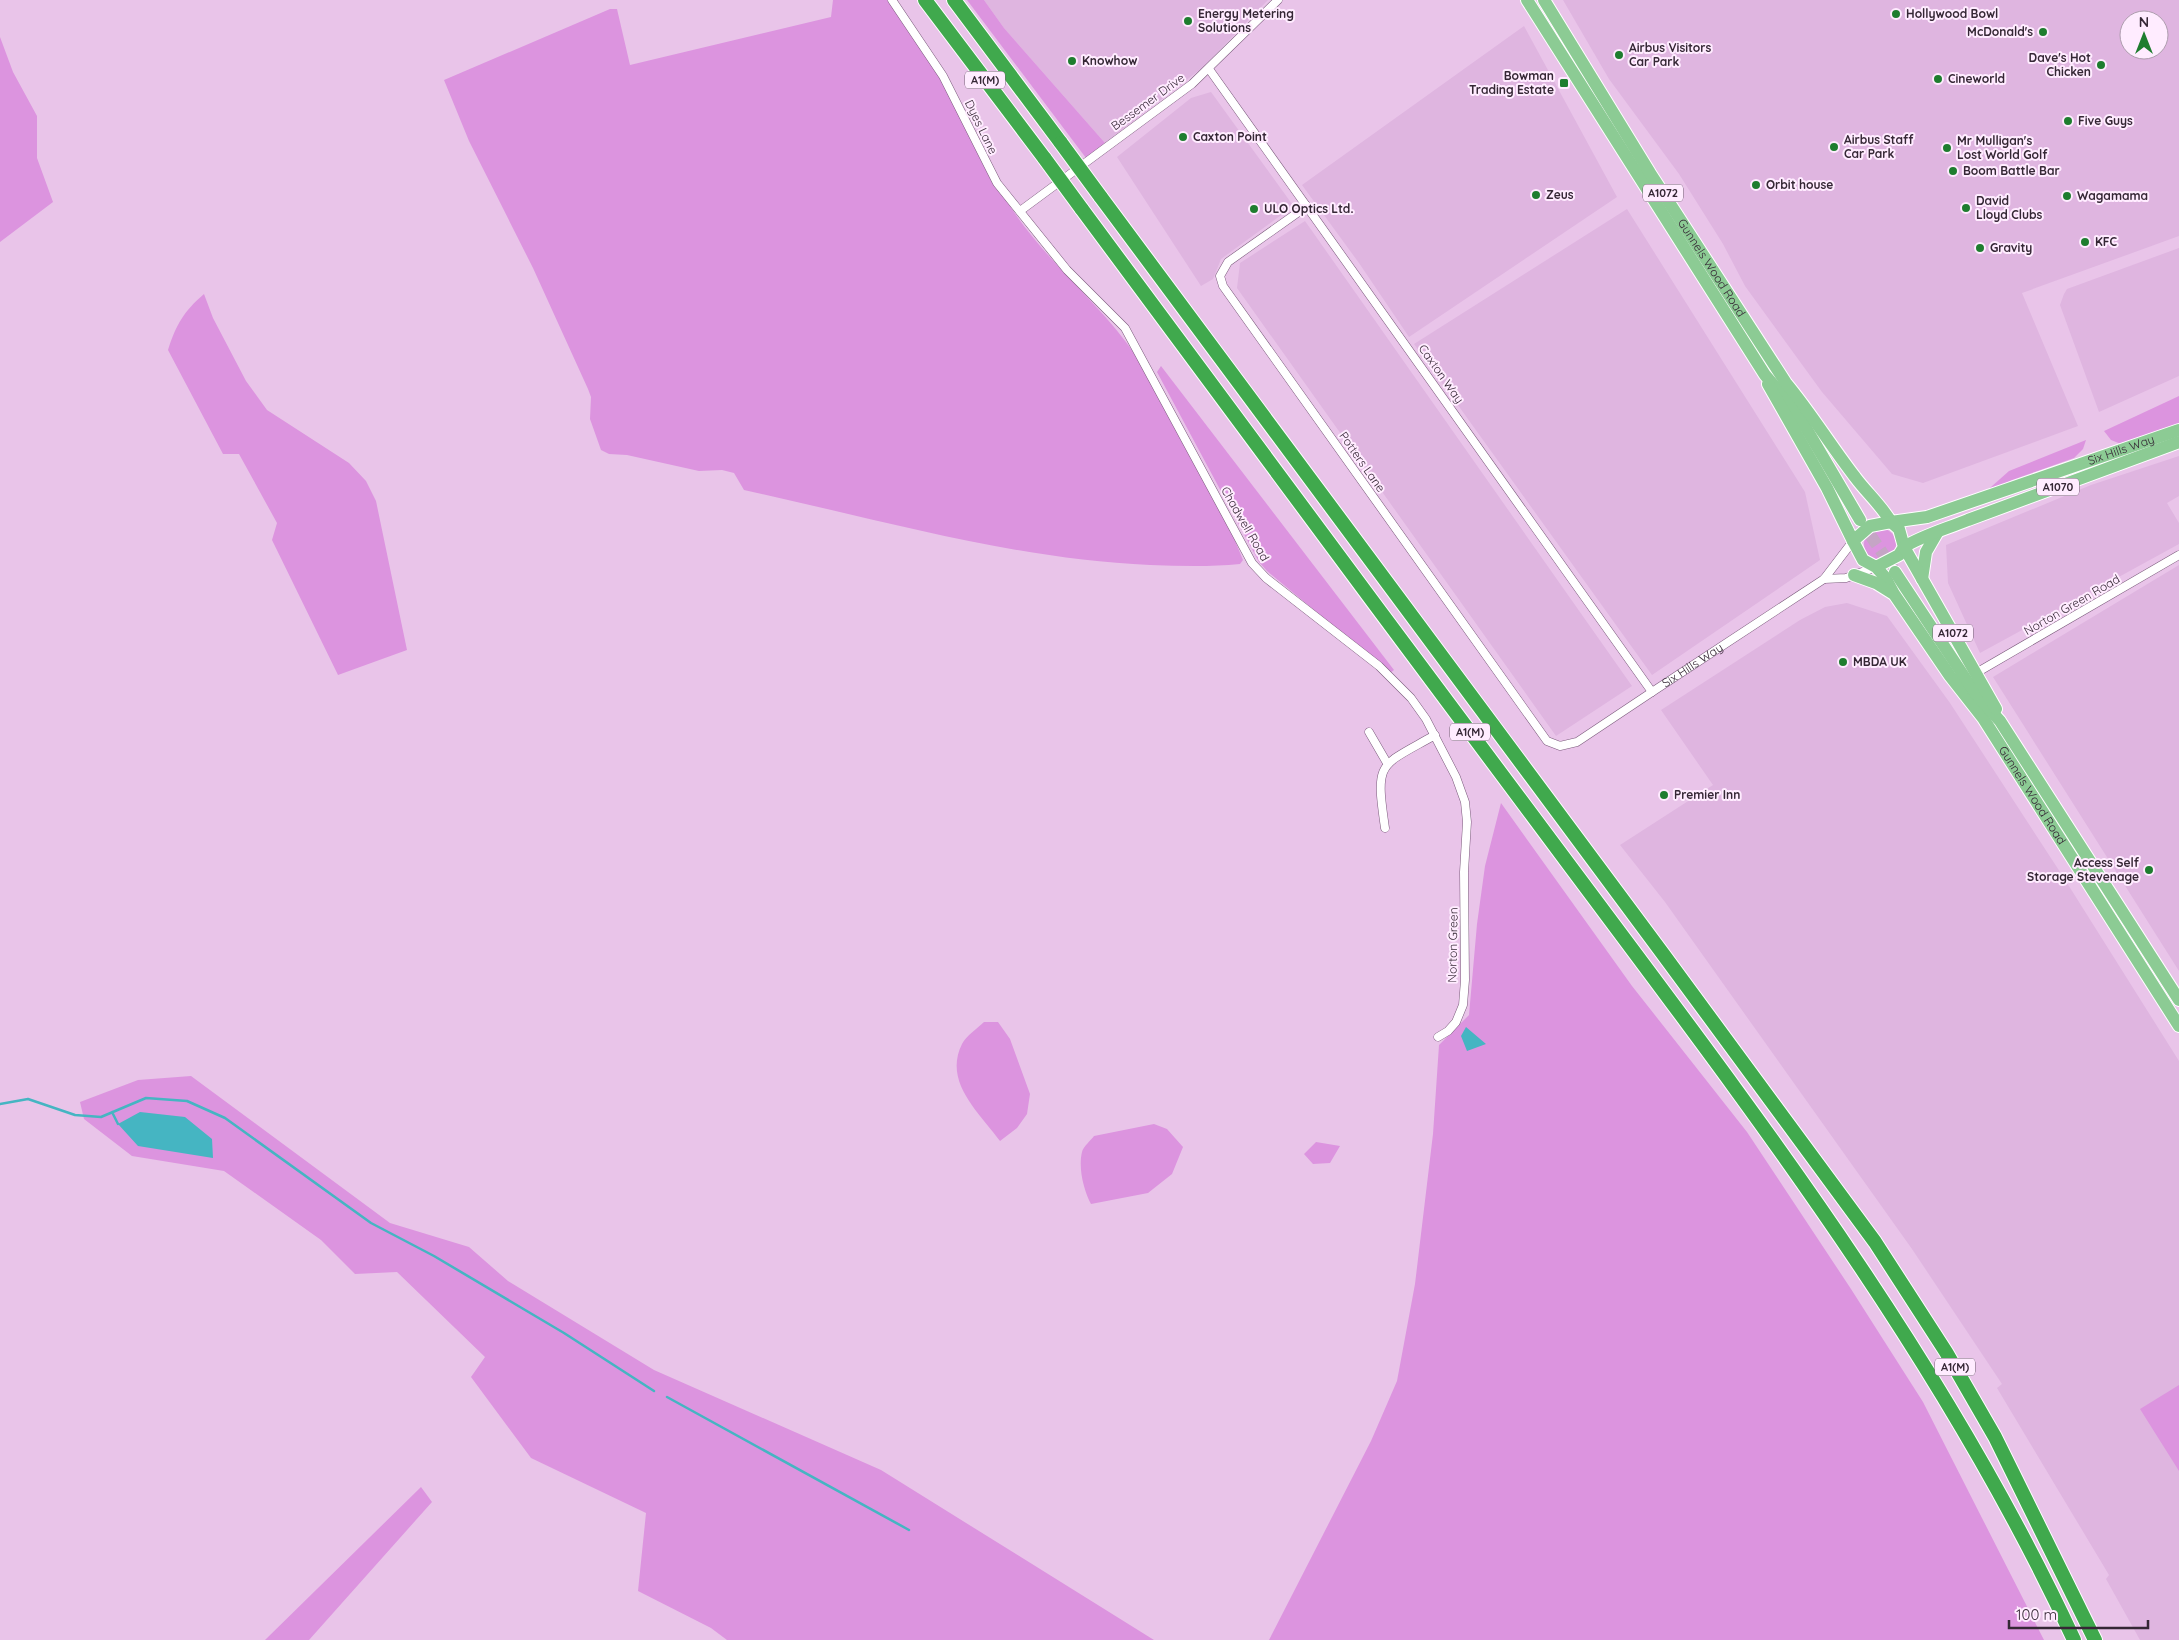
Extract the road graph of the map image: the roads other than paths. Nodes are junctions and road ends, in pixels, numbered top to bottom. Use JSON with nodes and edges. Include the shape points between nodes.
{"nodes":[{"id":1,"x":892,"y":0,"type":"edge"},
{"id":2,"x":925,"y":0,"type":"edge"},
{"id":3,"x":954,"y":0,"type":"edge"},
{"id":4,"x":1278,"y":0,"type":"edge"},
{"id":5,"x":1527,"y":0,"type":"edge"},
{"id":6,"x":1544,"y":0,"type":"edge"},
{"id":7,"x":1209,"y":69,"type":"junction"},
{"id":8,"x":1307,"y":206,"type":"junction"},
{"id":9,"x":1020,"y":211,"type":"junction"},
{"id":10,"x":1764,"y":375,"type":"junction"},
{"id":11,"x":1786,"y":383,"type":"junction"},
{"id":12,"x":1796,"y":411,"type":"junction"},
{"id":13,"x":2179,"y":430,"type":"edge"},
{"id":14,"x":2179,"y":442,"type":"edge"},
{"id":15,"x":1860,"y":520,"type":"tunnel mouth"},
{"id":16,"x":1891,"y":522,"type":"junction"},
{"id":17,"x":1937,"y":533,"type":"junction"},
{"id":18,"x":1853,"y":541,"type":"junction"},
{"id":19,"x":1904,"y":547,"type":"junction"},
{"id":20,"x":2179,"y":555,"type":"edge"},
{"id":21,"x":1876,"y":567,"type":"junction"},
{"id":22,"x":1895,"y":572,"type":"tunnel mouth"},
{"id":23,"x":1854,"y":575,"type":"junction"},
{"id":24,"x":1824,"y":579,"type":"junction"},
{"id":25,"x":1922,"y":579,"type":"junction"},
{"id":26,"x":1894,"y":594,"type":"junction"},
{"id":27,"x":1976,"y":673,"type":"junction"},
{"id":28,"x":1652,"y":692,"type":"junction"},
{"id":29,"x":1975,"y":693,"type":"junction"},
{"id":30,"x":1984,"y":718,"type":"junction"},
{"id":31,"x":2000,"y":720,"type":"junction"},
{"id":32,"x":1369,"y":732,"type":"dead end"},
{"id":33,"x":1435,"y":735,"type":"junction"},
{"id":34,"x":1560,"y":746,"type":"joint"},
{"id":35,"x":1387,"y":763,"type":"junction"},
{"id":36,"x":1385,"y":828,"type":"dead end"},
{"id":37,"x":1464,"y":855,"type":"joint"},
{"id":38,"x":2179,"y":1000,"type":"edge"},
{"id":39,"x":2179,"y":1026,"type":"edge"},
{"id":40,"x":1438,"y":1038,"type":"dead end"},
{"id":41,"x":2074,"y":1640,"type":"edge"},
{"id":42,"x":2095,"y":1640,"type":"edge"}],
"edges":[{"from":1,"to":9,"type":"street","name":"Dyes Lane","via":[[943,76],[997,183]]},
{"from":2,"to":41,"type":"highway","number":"A1(M)","bridge":true,"via":[[1643,964],[1856,1259],[1928,1370],[1972,1446],[2046,1580]]},
{"from":3,"to":42,"type":"highway","number":"A1(M)","bridge":true,"via":[[1875,1242],[1946,1352],[1995,1437]]},
{"from":4,"to":7,"type":"street","name":"Bessemer Drive"},
{"from":5,"to":10,"type":"main road","name":"Gunnels Wood Road","number":"A1072"},
{"from":6,"to":11,"type":"main road","name":"Gunnels Wood Road","number":"A1072","via":[[1650,173]]},
{"from":7,"to":8,"type":"street","name":"Caxton Way"},
{"from":7,"to":9,"type":"street","name":"Bessemer Drive"},
{"from":8,"to":28,"type":"street","name":"Caxton Way"},
{"from":8,"to":34,"type":"street","name":"Potters Lane","via":[[1228,262],[1220,276],[1223,286],[1542,735]]},
{"from":9,"to":33,"type":"street","name":"Chadwell Road","via":[[1066,270],[1125,328],[1252,563],[1266,578],[1379,666],[1411,698]]},
{"from":10,"to":12,"type":"main road","name":"Gunnels Wood Road","number":"A1072"},
{"from":10,"to":18,"type":"main road","name":"Gunnels Wood Road","number":"A1072"},
{"from":11,"to":12,"type":"main road","name":"Gunnels Wood Road","number":"A1072"},
{"from":11,"to":16,"type":"main road","name":"Gunnels Wood Road","number":"A1072"},
{"from":12,"to":15,"type":"main road","name":"Gunnels Wood Road","number":"A1072"},
{"from":13,"to":16,"type":"main road","name":"Six Hills Way","number":"A1070","via":[[1927,517]]},
{"from":14,"to":17,"type":"main road","name":"Six Hills Way","number":"A1070"},
{"from":16,"to":18,"type":"main road","via":[[1870,526]]},
{"from":16,"to":19,"type":"main road","name":"Gunnels Wood Road","number":"A1072","via":[[1900,529]]},
{"from":17,"to":19,"type":"main road","name":"Six Hills Way","number":"A1070"},
{"from":17,"to":25,"type":"main road","via":[[1926,552]]},
{"from":18,"to":21,"type":"main road","name":"Gunnels Wood Road","number":"A1072","via":[[1863,560]]},
{"from":18,"to":24,"type":"street","name":"Six Hills Way"},
{"from":19,"to":21,"type":"main road","via":[[1890,562]]},
{"from":19,"to":25,"type":"main road","name":"Gunnels Wood Road","number":"A1072"},
{"from":20,"to":27,"type":"street","name":"Norton Green Road"},
{"from":21,"to":23,"type":"street","name":"Six Hills Way"},
{"from":21,"to":26,"type":"main road","name":"Gunnels Wood Road","number":"A1072"},
{"from":22,"to":29,"type":"main road","name":"Gunnels Wood Road","number":"A1072"},
{"from":23,"to":24,"type":"street","name":"Six Hills Way"},
{"from":23,"to":26,"type":"main road"},
{"from":24,"to":28,"type":"street","name":"Six Hills Way"},
{"from":25,"to":27,"type":"main road","name":"Gunnels Wood Road","number":"A1072"},
{"from":26,"to":30,"type":"main road","name":"Gunnels Wood Road","number":"A1072","via":[[1950,676]]},
{"from":27,"to":31,"type":"main road","name":"Gunnels Wood Road","number":"A1072"},
{"from":28,"to":34,"type":"street","name":"Six Hills Way","via":[[1577,742]]},
{"from":29,"to":30,"type":"main road","name":"Gunnels Wood Road","number":"A1072"},
{"from":29,"to":31,"type":"main road","name":"Gunnels Wood Road","number":"A1072"},
{"from":30,"to":39,"type":"main road","name":"Gunnels Wood Road","number":"A1072"},
{"from":31,"to":38,"type":"main road","name":"Gunnels Wood Road","number":"A1072"},
{"from":32,"to":35,"type":"street"},
{"from":33,"to":35,"type":"street"},
{"from":33,"to":37,"type":"street","name":"Chadwell Road","via":[[1465,802]]},
{"from":35,"to":36,"type":"street","via":[[1380,786]]},
{"from":37,"to":40,"type":"street","name":"Norton Green","via":[[1466,943],[1463,1005],[1456,1022]]}]}
